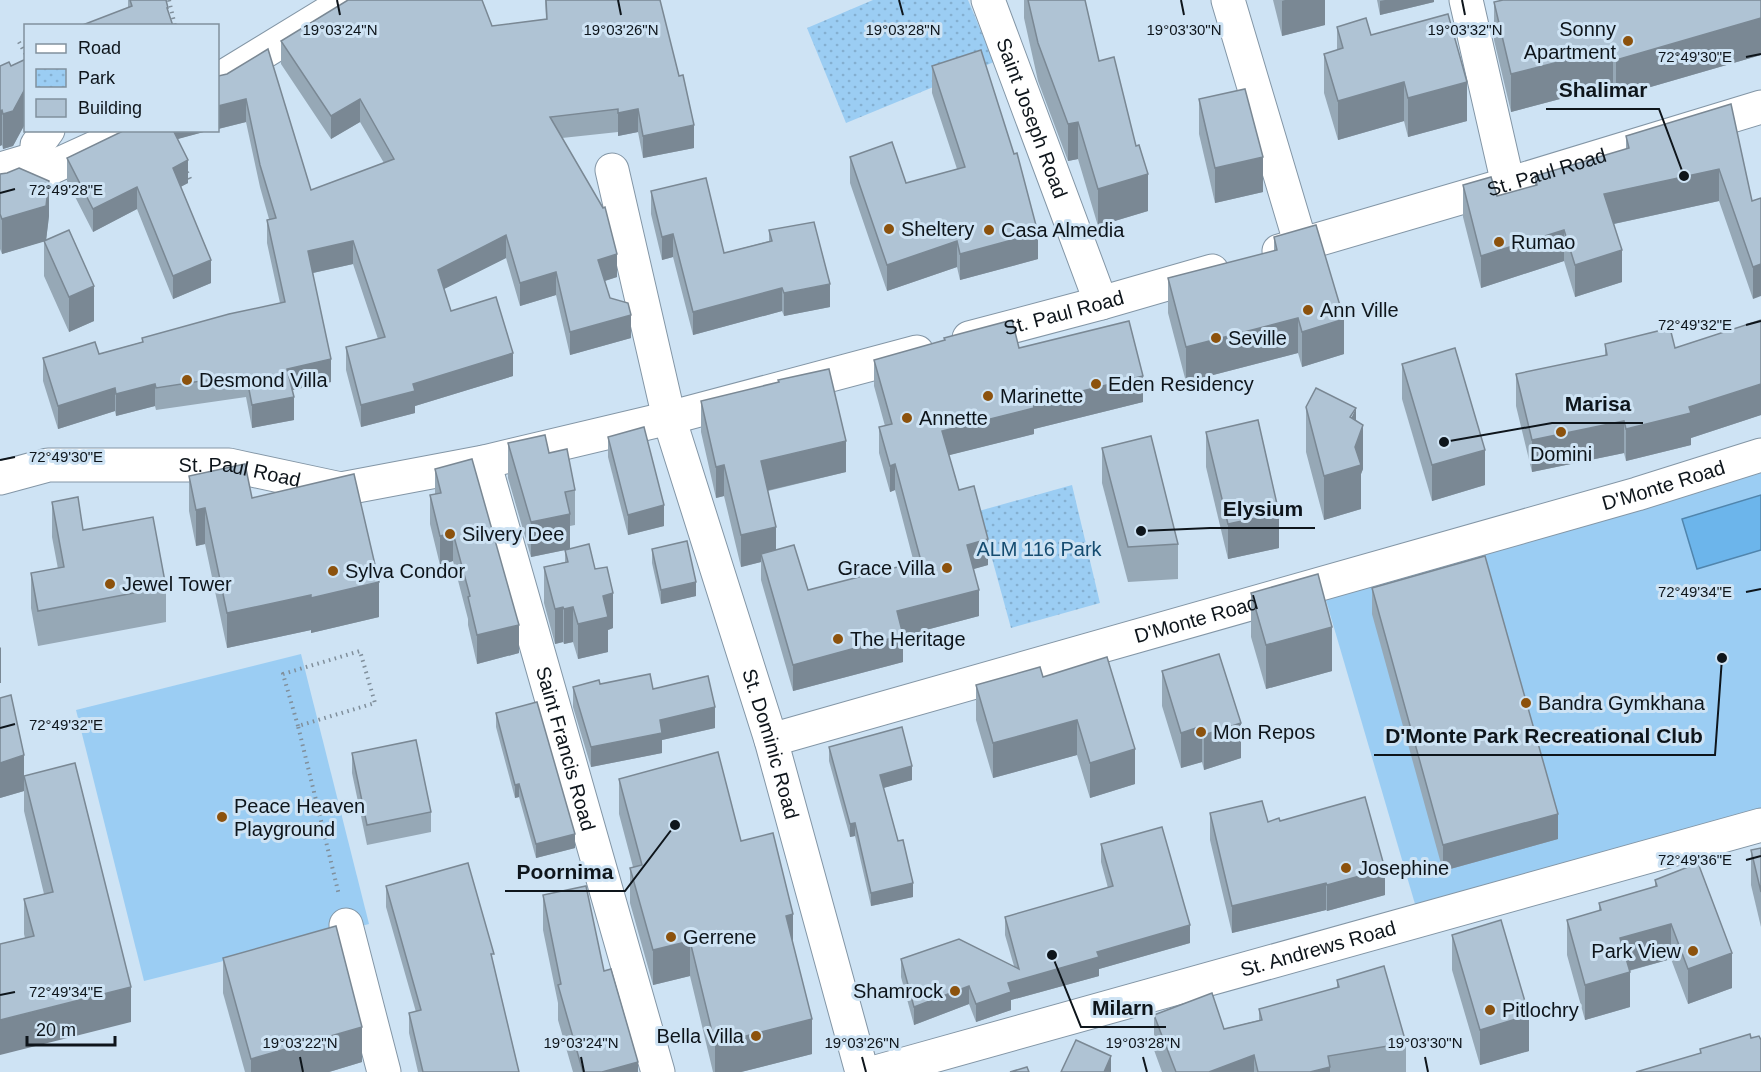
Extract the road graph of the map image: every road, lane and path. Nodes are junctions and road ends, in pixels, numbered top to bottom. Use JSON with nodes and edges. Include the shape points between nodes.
{"nodes":[{"id":1,"x":169,"y":0,"type":"edge"},
{"id":2,"x":349,"y":0,"type":"edge"},
{"id":3,"x":988,"y":0,"type":"edge"},
{"id":4,"x":1228,"y":0,"type":"edge"},
{"id":5,"x":1466,"y":0,"type":"edge"},
{"id":6,"x":175,"y":24,"type":"edge"},
{"id":7,"x":20,"y":42,"type":"dead end"},
{"id":8,"x":24,"y":51,"type":"edge"},
{"id":9,"x":219,"y":79,"type":"edge"},
{"id":10,"x":1761,"y":107,"type":"edge"},
{"id":11,"x":47,"y":132,"type":"edge"},
{"id":12,"x":118,"y":133,"type":"edge"},
{"id":13,"x":612,"y":170,"type":"dead end"},
{"id":14,"x":186,"y":171,"type":"edge"},
{"id":15,"x":191,"y":181,"type":"dead end"},
{"id":16,"x":0,"y":184,"type":"edge"},
{"id":17,"x":1508,"y":184,"type":"junction"},
{"id":18,"x":1301,"y":245,"type":"junction"},
{"id":19,"x":1101,"y":303,"type":"junction"},
{"id":20,"x":669,"y":418,"type":"junction"},
{"id":21,"x":1761,"y":455,"type":"edge"},
{"id":22,"x":484,"y":462,"type":"junction"},
{"id":23,"x":0,"y":478,"type":"edge"},
{"id":24,"x":298,"y":726,"type":"junction"},
{"id":25,"x":771,"y":740,"type":"junction"},
{"id":26,"x":1761,"y":825,"type":"edge"},
{"id":27,"x":346,"y":925,"type":"joint"},
{"id":28,"x":384,"y":1072,"type":"edge"},
{"id":29,"x":658,"y":1072,"type":"edge"},
{"id":30,"x":862,"y":1072,"type":"edge"},
{"id":31,"x":876,"y":1072,"type":"edge"}],
"edges":[{"from":1,"to":6,"type":"path"},
{"from":2,"to":9,"type":"street"},
{"from":3,"to":19,"type":"street","name":"Saint Joseph Road"},
{"from":4,"to":18,"type":"street"},
{"from":5,"to":17,"type":"street"},
{"from":7,"to":8,"type":"path"},
{"from":10,"to":17,"type":"street","name":"St. Paul Road"},
{"from":11,"to":16,"type":"street","via":[[37,145],[35,157]]},
{"from":12,"to":16,"type":"street"},
{"from":13,"to":20,"type":"street","name":"St. Dominic Road"},
{"from":14,"to":15,"type":"path"},
{"from":17,"to":18,"type":"street","name":"St. Paul Road"},
{"from":18,"to":19,"type":"street","name":"St. Paul Road"},
{"from":19,"to":20,"type":"street","name":"St. Paul Road"},
{"from":20,"to":22,"type":"street","name":"St. Paul Road"},
{"from":20,"to":25,"type":"street","name":"St. Dominic Road"},
{"from":21,"to":25,"type":"street","name":"D'Monte Road"},
{"from":22,"to":23,"type":"street","name":"St. Paul Road","via":[[341,489],[229,465],[48,465]]},
{"from":22,"to":29,"type":"street","name":"Saint Francis Road"},
{"from":24,"to":24,"type":"path","via":[[375,703],[360,651],[283,674]]},
{"from":24,"to":27,"type":"path"},
{"from":25,"to":30,"type":"street","name":"St. Dominic Road"},
{"from":26,"to":31,"type":"street","name":"St. Andrews Road"},
{"from":27,"to":28,"type":"street"}]}
